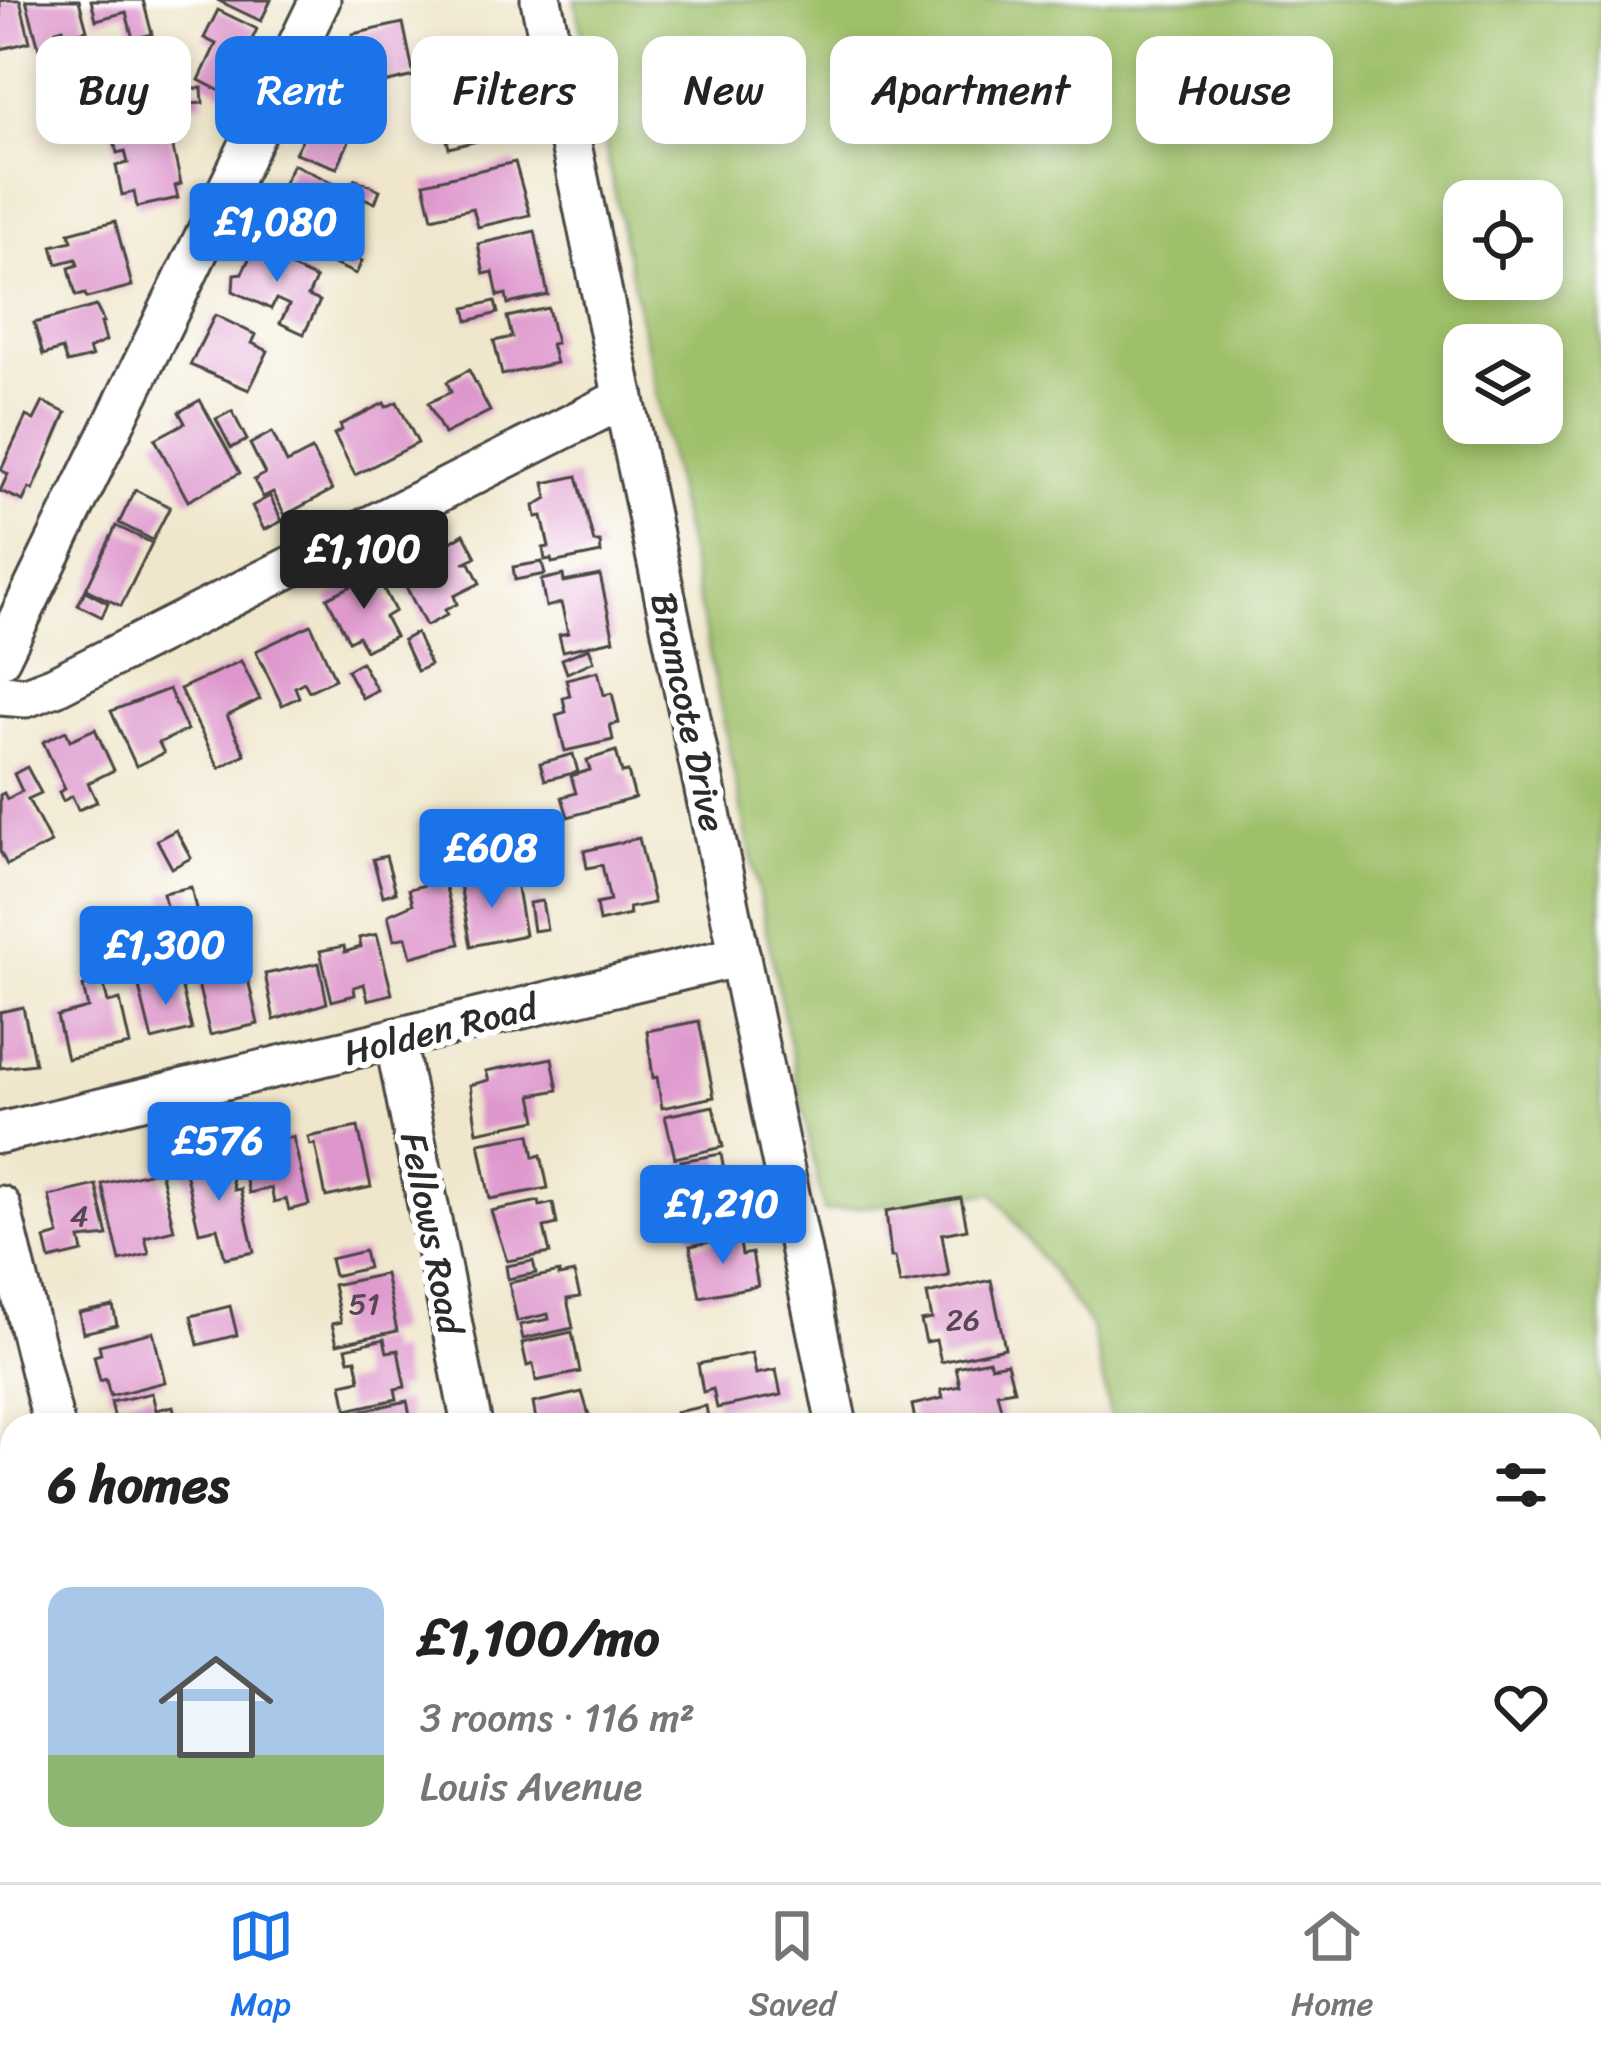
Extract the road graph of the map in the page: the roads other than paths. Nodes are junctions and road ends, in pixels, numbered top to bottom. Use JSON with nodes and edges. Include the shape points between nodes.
{"nodes":[{"id":1,"x":320,"y":0,"type":"edge"},
{"id":2,"x":542,"y":0,"type":"edge"},
{"id":3,"x":624,"y":398,"type":"junction"},
{"id":4,"x":0,"y":658,"type":"edge"},
{"id":5,"x":0,"y":695,"type":"edge"},
{"id":6,"x":740,"y":956,"type":"junction"},
{"id":7,"x":394,"y":1040,"type":"junction"},
{"id":8,"x":0,"y":1132,"type":"edge"},
{"id":9,"x":0,"y":1206,"type":"edge"},
{"id":10,"x":51,"y":1413,"type":"edge"},
{"id":11,"x":470,"y":1413,"type":"edge"},
{"id":12,"x":835,"y":1413,"type":"edge"}],
"edges":[{"from":1,"to":4,"type":"street"},
{"from":2,"to":3,"type":"street","name":"Bramcote Drive"},
{"from":3,"to":5,"type":"street","via":[[55,686],[26,697]]},
{"from":3,"to":6,"type":"street","name":"Bramcote Drive"},
{"from":6,"to":7,"type":"street","name":"Holden Road"},
{"from":6,"to":12,"type":"street","name":"Bramcote Drive"},
{"from":7,"to":8,"type":"street","name":"Holden Road"},
{"from":7,"to":11,"type":"street","name":"Fellows Road"},
{"from":9,"to":10,"type":"street"}]}
